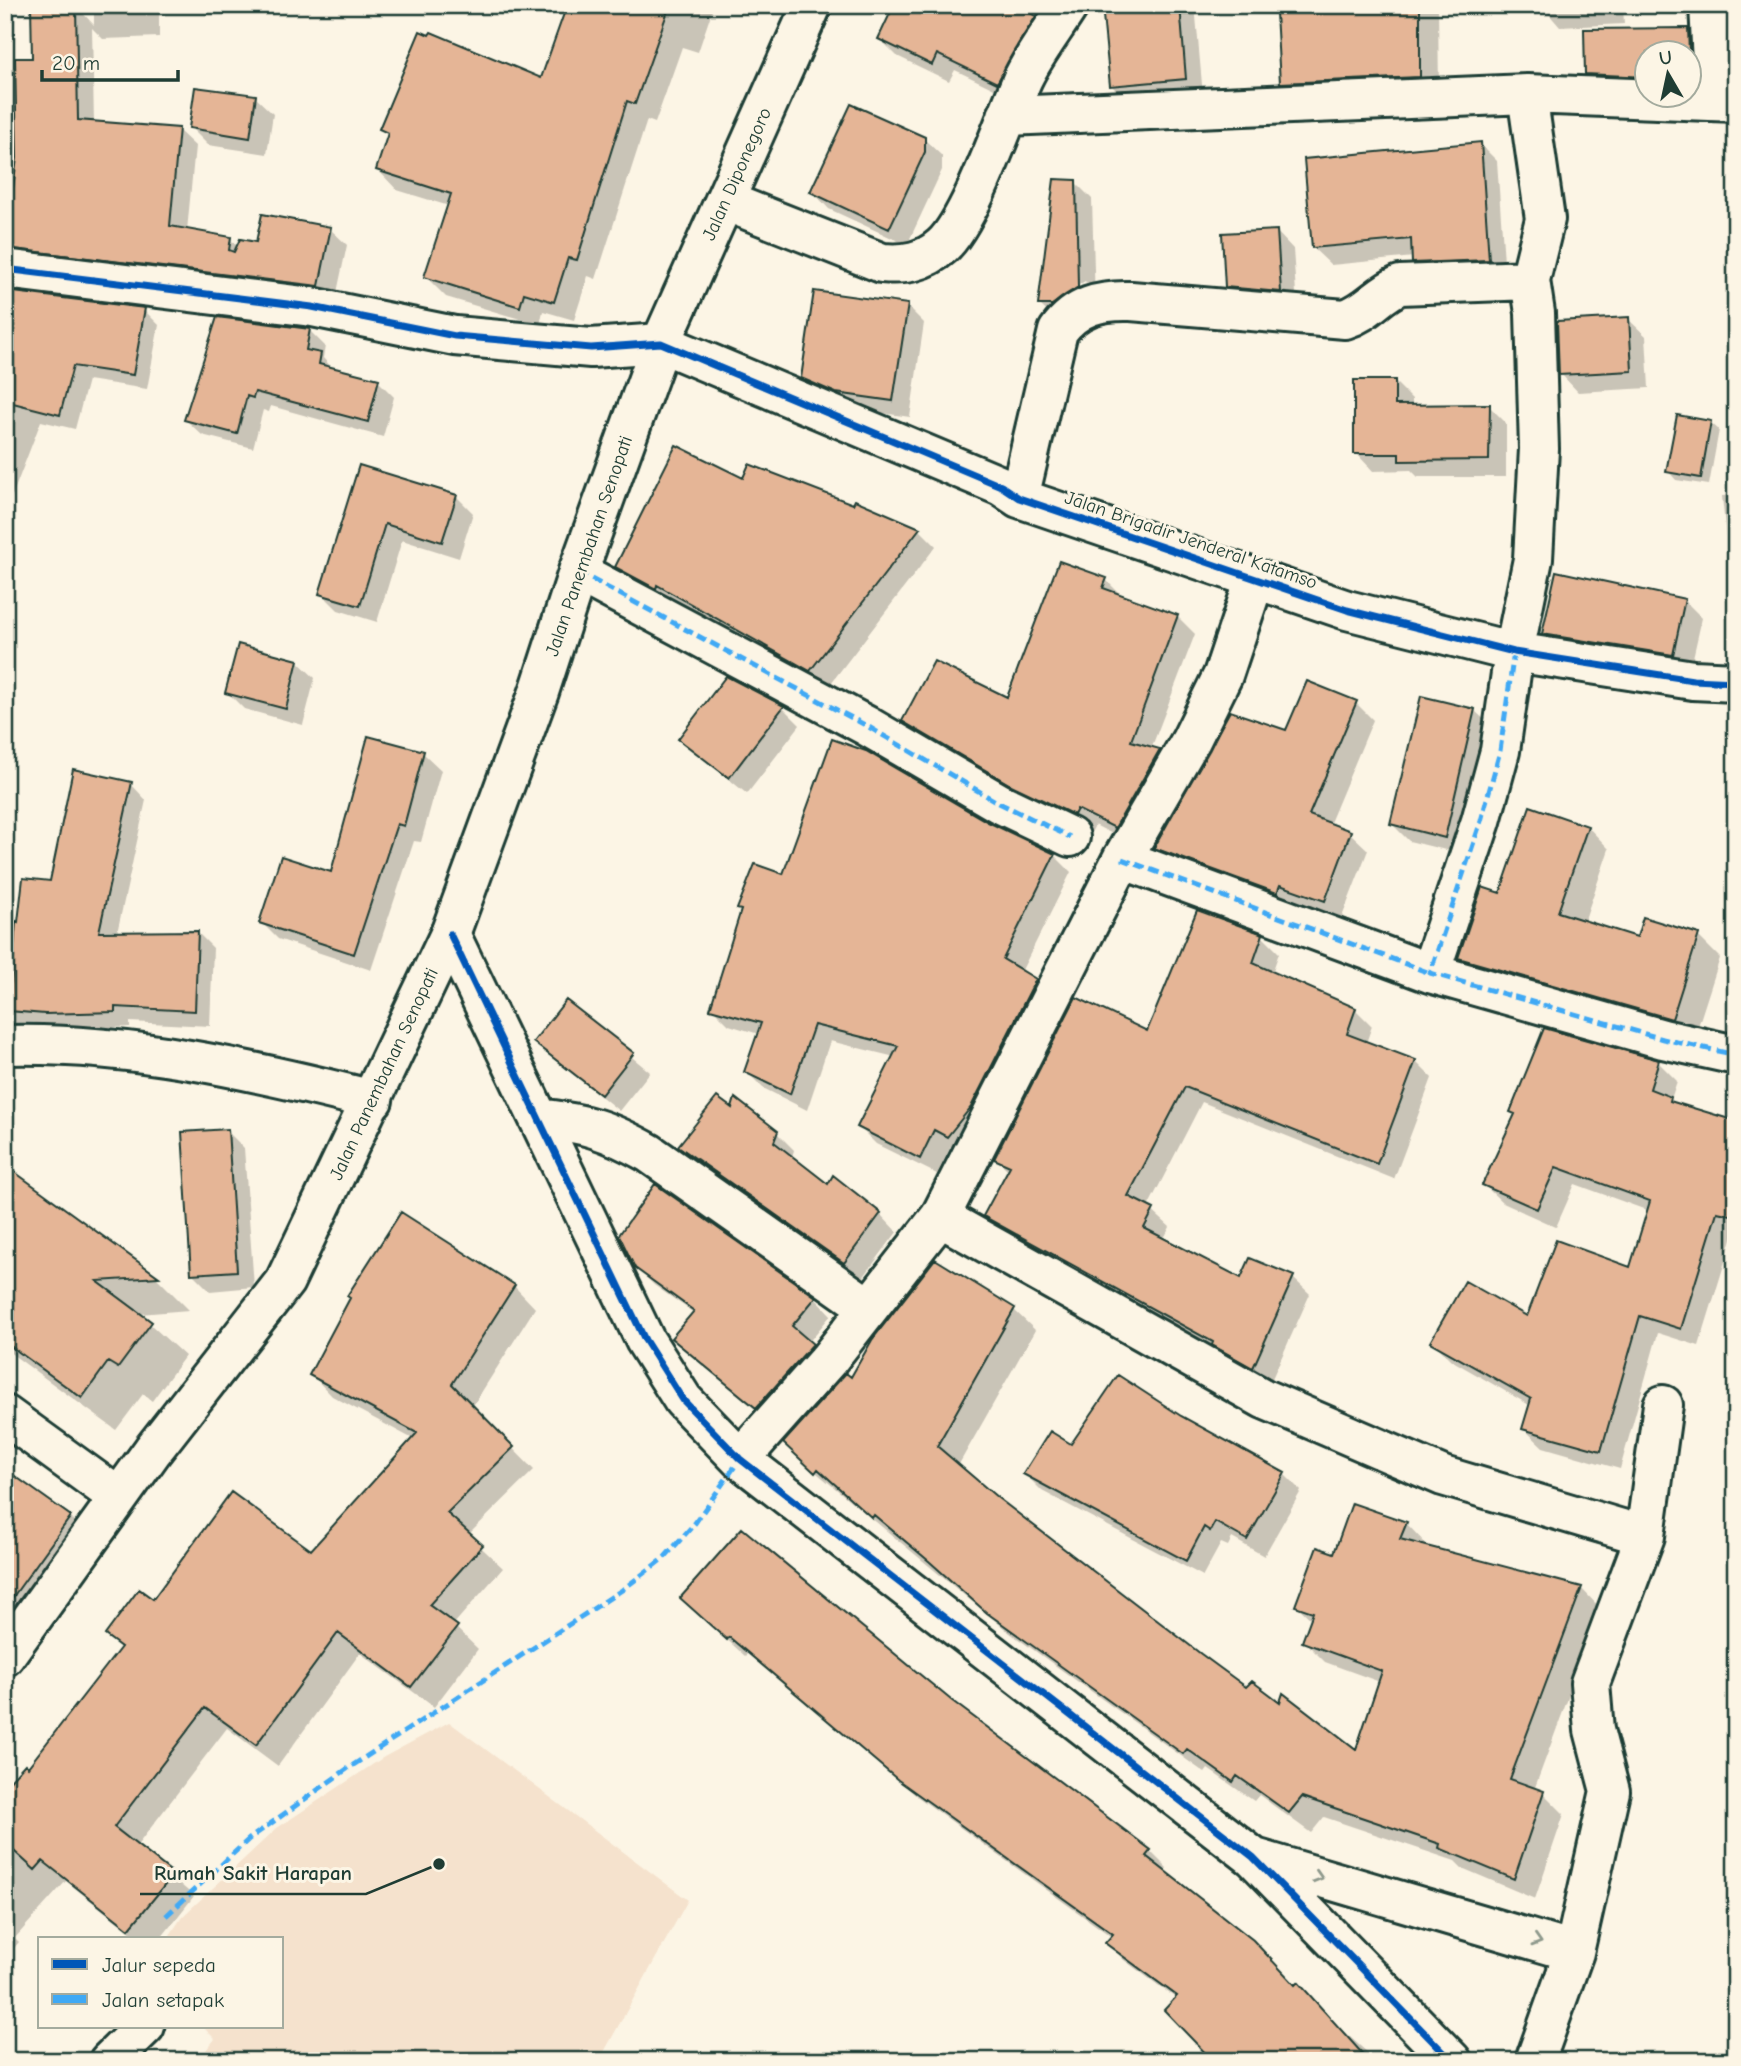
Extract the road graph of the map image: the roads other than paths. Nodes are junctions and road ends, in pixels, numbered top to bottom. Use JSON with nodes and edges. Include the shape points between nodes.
{"nodes":[{"id":1,"x":812,"y":5,"type":"edge"},
{"id":2,"x":1069,"y":5,"type":"edge"},
{"id":3,"x":1709,"y":5,"type":"edge"},
{"id":4,"x":1527,"y":94,"type":"junction"},
{"id":5,"x":1725,"y":102,"type":"edge"},
{"id":6,"x":1007,"y":116,"type":"junction"},
{"id":7,"x":725,"y":201,"type":"junction"},
{"id":8,"x":5,"y":269,"type":"edge"},
{"id":9,"x":1530,"y":279,"type":"junction"},
{"id":10,"x":661,"y":343,"type":"junction"},
{"id":11,"x":1019,"y":498,"type":"junction"},
{"id":12,"x":578,"y":572,"type":"junction"},
{"id":13,"x":1255,"y":579,"type":"junction"},
{"id":14,"x":1514,"y":652,"type":"junction"},
{"id":15,"x":1736,"y":682,"type":"edge"},
{"id":16,"x":1070,"y":837,"type":"dead end"},
{"id":17,"x":1122,"y":859,"type":"junction"},
{"id":18,"x":450,"y":934,"type":"junction"},
{"id":19,"x":1430,"y":973,"type":"junction"},
{"id":20,"x":5,"y":1045,"type":"edge"},
{"id":21,"x":1736,"y":1055,"type":"edge"},
{"id":22,"x":373,"y":1100,"type":"junction"},
{"id":23,"x":539,"y":1118,"type":"junction"},
{"id":24,"x":940,"y":1217,"type":"junction"},
{"id":25,"x":868,"y":1307,"type":"junction"},
{"id":26,"x":1663,"y":1405,"type":"dead end"},
{"id":27,"x":5,"y":1415,"type":"edge"},
{"id":28,"x":740,"y":1458,"type":"junction"},
{"id":29,"x":118,"y":1497,"type":"junction"},
{"id":30,"x":1645,"y":1536,"type":"junction"},
{"id":31,"x":5,"y":1656,"type":"edge"},
{"id":32,"x":1253,"y":1857,"type":"junction"},
{"id":33,"x":1574,"y":1952,"type":"junction"},
{"id":34,"x":143,"y":2028,"type":"edge"},
{"id":35,"x":109,"y":2061,"type":"edge"},
{"id":36,"x":1452,"y":2061,"type":"edge"},
{"id":37,"x":1535,"y":2061,"type":"edge"}],
"edges":[{"from":1,"to":7,"type":"street","name":"Jalan Diponegoro"},
{"from":2,"to":6,"type":"street","via":[[1025,75]]},
{"from":3,"to":5,"type":"street"},
{"from":4,"to":5,"type":"street"},
{"from":4,"to":6,"type":"street"},
{"from":4,"to":9,"type":"street","via":[[1545,219]]},
{"from":6,"to":7,"type":"street","via":[[965,211],[943,245],[924,259],[902,265],[882,263]]},
{"from":7,"to":10,"type":"street","name":"Jalan Diponegoro"},
{"from":8,"to":10,"type":"street","via":[[312,307],[455,336],[591,348]]},
{"from":9,"to":11,"type":"street","via":[[1400,285],[1381,292],[1372,306],[1345,319],[1131,301],[1109,300],[1088,306],[1070,315],[1058,331]]},
{"from":9,"to":14,"type":"street","via":[[1539,449],[1533,559]]},
{"from":10,"to":11,"type":"street","name":"Jalan Brigadir Jenderal Katamso","via":[[1001,486]]},
{"from":10,"to":12,"type":"street","name":"Jalan Panembahan Senopati"},
{"from":11,"to":13,"type":"street","name":"Jalan Brigadir Jenderal Katamso"},
{"from":12,"to":16,"type":"street","via":[[867,726],[999,803]]},
{"from":12,"to":18,"type":"street","name":"Jalan Panembahan Senopati"},
{"from":13,"to":14,"type":"street","name":"Jalan Brigadir Jenderal Katamso","via":[[1347,610]]},
{"from":13,"to":17,"type":"street","via":[[1223,675]]},
{"from":14,"to":15,"type":"street","name":"Jalan Brigadir Jenderal Katamso","via":[[1693,680]]},
{"from":14,"to":19,"type":"street","via":[[1500,751]]},
{"from":17,"to":19,"type":"street"},
{"from":17,"to":24,"type":"street"},
{"from":18,"to":22,"type":"street","name":"Jalan Panembahan Senopati"},
{"from":18,"to":23,"type":"street"},
{"from":19,"to":21,"type":"street","via":[[1663,1040]]},
{"from":20,"to":22,"type":"street","via":[[122,1051],[279,1076]]},
{"from":22,"to":29,"type":"street","name":"Jalan Panembahan Senopati","via":[[285,1282]]},
{"from":23,"to":25,"type":"street","via":[[610,1131],[649,1153]]},
{"from":23,"to":28,"type":"street","via":[[645,1340],[683,1400]]},
{"from":24,"to":25,"type":"street"},
{"from":24,"to":30,"type":"street","via":[[1264,1399],[1443,1476]]},
{"from":25,"to":28,"type":"street","via":[[829,1359]]},
{"from":26,"to":30,"type":"street"},
{"from":27,"to":29,"type":"street"},
{"from":28,"to":32,"type":"street"},
{"from":29,"to":31,"type":"street","name":"Jalan Panembahan Senopati"},
{"from":30,"to":33,"type":"street","via":[[1590,1683],[1594,1730],[1610,1791]]},
{"from":32,"to":33,"type":"street","one_way":true},
{"from":32,"to":36,"type":"street"},
{"from":33,"to":37,"type":"street"},
{"from":34,"to":35,"type":"street"}]}
